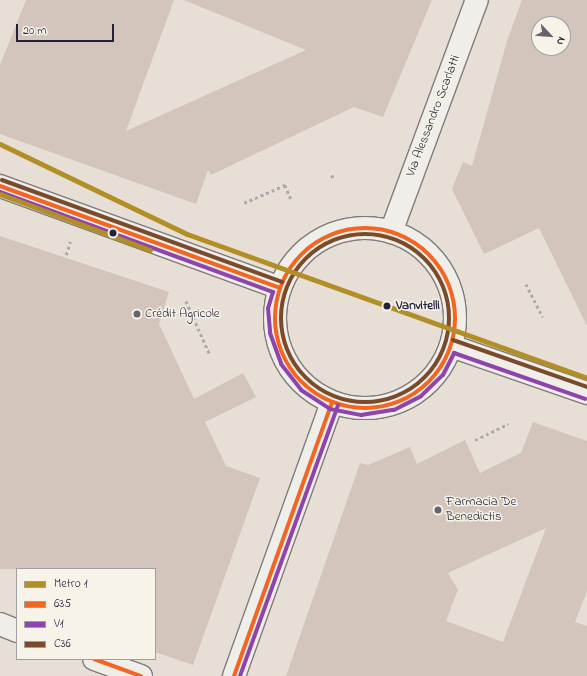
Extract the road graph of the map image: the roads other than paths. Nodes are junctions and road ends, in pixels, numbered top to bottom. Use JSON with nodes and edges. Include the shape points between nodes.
{"nodes":[{"id":1,"x":477,"y":0,"type":"edge"},
{"id":2,"x":0,"y":186,"type":"edge"},
{"id":3,"x":391,"y":232,"type":"junction"},
{"id":4,"x":280,"y":288,"type":"junction"},
{"id":5,"x":451,"y":346,"type":"junction"},
{"id":6,"x":587,"y":393,"type":"edge"},
{"id":7,"x":332,"y":403,"type":"junction"},
{"id":8,"x":0,"y":624,"type":"edge"},
{"id":9,"x":16,"y":631,"type":"edge"},
{"id":10,"x":97,"y":660,"type":"edge"},
{"id":11,"x":140,"y":676,"type":"edge"},
{"id":12,"x":234,"y":676,"type":"edge"}],
"edges":[{"from":1,"to":3,"type":"street","name":"Via Alessandro Scarlatti"},
{"from":2,"to":4,"type":"street"},
{"from":3,"to":4,"type":"street","via":[[361,228],[332,234],[306,250],[289,270]]},
{"from":3,"to":5,"type":"street","via":[[421,249],[437,264],[450,287],[456,317]]},
{"from":4,"to":7,"type":"street","via":[[274,309],[276,333],[286,361],[305,386]]},
{"from":5,"to":6,"type":"street"},
{"from":5,"to":7,"type":"street","via":[[438,371],[422,387],[391,405],[361,409]]},
{"from":7,"to":12,"type":"street"},
{"from":8,"to":9,"type":"street"},
{"from":10,"to":11,"type":"street"}]}
